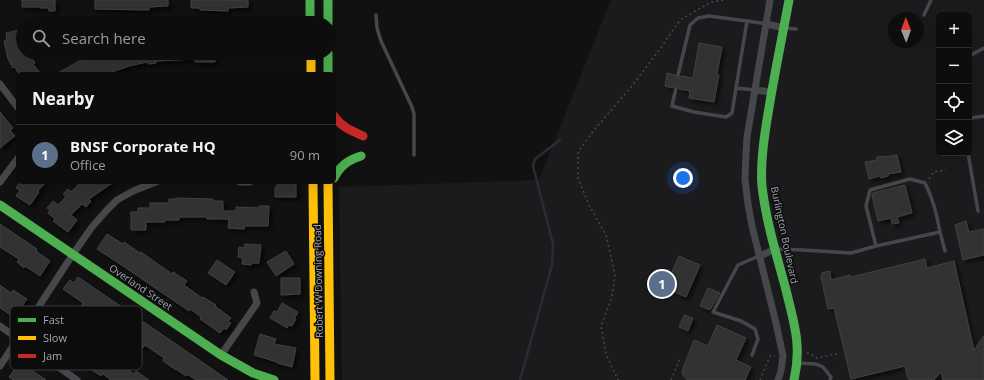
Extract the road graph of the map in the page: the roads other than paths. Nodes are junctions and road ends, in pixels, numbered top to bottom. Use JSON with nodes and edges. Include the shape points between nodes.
{"nodes":[{"id":1,"x":310,"y":0,"type":"edge"},
{"id":2,"x":328,"y":0,"type":"edge"},
{"id":3,"x":770,"y":0,"type":"edge"},
{"id":4,"x":789,"y":0,"type":"edge"},
{"id":5,"x":931,"y":0,"type":"edge"},
{"id":6,"x":376,"y":15,"type":"dead end"},
{"id":7,"x":924,"y":15,"type":"dead end"},
{"id":8,"x":310,"y":16,"type":"edge"},
{"id":9,"x":328,"y":16,"type":"edge"},
{"id":10,"x":747,"y":21,"type":"junction"},
{"id":11,"x":766,"y":24,"type":"junction"},
{"id":12,"x":784,"y":28,"type":"junction"},
{"id":13,"x":796,"y":29,"type":"dead end"},
{"id":14,"x":984,"y":48,"type":"edge"},
{"id":15,"x":972,"y":54,"type":"edge"},
{"id":16,"x":311,"y":60,"type":"edge"},
{"id":17,"x":328,"y":60,"type":"edge"},
{"id":18,"x":311,"y":72,"type":"edge"},
{"id":19,"x":328,"y":72,"type":"edge"},
{"id":20,"x":678,"y":75,"type":"dead end"},
{"id":21,"x":0,"y":84,"type":"edge"},
{"id":22,"x":676,"y":88,"type":"dead end"},
{"id":23,"x":736,"y":88,"type":"junction"},
{"id":24,"x":755,"y":90,"type":"junction"},
{"id":25,"x":771,"y":92,"type":"junction"},
{"id":26,"x":16,"y":105,"type":"edge"},
{"id":27,"x":984,"y":116,"type":"edge"},
{"id":28,"x":336,"y":120,"type":"edge"},
{"id":29,"x":970,"y":120,"type":"edge"},
{"id":30,"x":363,"y":136,"type":"dead end"},
{"id":31,"x":361,"y":156,"type":"dead end"},
{"id":32,"x":414,"y":156,"type":"dead end"},
{"id":33,"x":969,"y":156,"type":"edge"},
{"id":34,"x":16,"y":161,"type":"edge"},
{"id":35,"x":336,"y":173,"type":"edge"},
{"id":36,"x":0,"y":182,"type":"edge"},
{"id":37,"x":151,"y":184,"type":"edge"},
{"id":38,"x":313,"y":184,"type":"edge"},
{"id":39,"x":328,"y":184,"type":"edge"},
{"id":40,"x":331,"y":184,"type":"edge"},
{"id":41,"x":328,"y":192,"type":"junction"},
{"id":42,"x":0,"y":205,"type":"edge"},
{"id":43,"x":978,"y":211,"type":"dead end"},
{"id":44,"x":940,"y":232,"type":"junction"},
{"id":45,"x":876,"y":246,"type":"junction"},
{"id":46,"x":775,"y":250,"type":"junction"},
{"id":47,"x":945,"y":251,"type":"dead end"},
{"id":48,"x":73,"y":254,"type":"junction"},
{"id":49,"x":760,"y":256,"type":"junction"},
{"id":50,"x":254,"y":292,"type":"dead end"},
{"id":51,"x":39,"y":306,"type":"edge"},
{"id":52,"x":0,"y":326,"type":"edge"},
{"id":53,"x":10,"y":333,"type":"edge"},
{"id":54,"x":10,"y":350,"type":"edge"},
{"id":55,"x":221,"y":355,"type":"junction"},
{"id":56,"x":752,"y":355,"type":"dead end"},
{"id":57,"x":798,"y":363,"type":"junction"},
{"id":58,"x":0,"y":366,"type":"edge"},
{"id":59,"x":64,"y":370,"type":"edge"},
{"id":60,"x":781,"y":371,"type":"junction"},
{"id":61,"x":794,"y":377,"type":"edge"},
{"id":62,"x":78,"y":380,"type":"edge"},
{"id":63,"x":274,"y":380,"type":"edge"},
{"id":64,"x":315,"y":380,"type":"edge"},
{"id":65,"x":330,"y":380,"type":"edge"},
{"id":66,"x":778,"y":380,"type":"edge"},
{"id":67,"x":830,"y":380,"type":"edge"}],
"edges":[{"from":1,"to":8,"type":"street"},
{"from":2,"to":9,"type":"street"},
{"from":3,"to":11,"type":"street"},
{"from":4,"to":12,"type":"street","name":"Burlington Boulevard"},
{"from":5,"to":7,"type":"lane"},
{"from":6,"to":32,"type":"lane","via":[[381,41],[414,114]]},
{"from":10,"to":11,"type":"lane"},
{"from":10,"to":20,"type":"lane","via":[[710,16],[698,18],[690,25]]},
{"from":10,"to":23,"type":"lane"},
{"from":11,"to":12,"type":"street"},
{"from":11,"to":24,"type":"street"},
{"from":12,"to":13,"type":"lane"},
{"from":12,"to":25,"type":"street","name":"Burlington Boulevard"},
{"from":14,"to":15,"type":"lane"},
{"from":16,"to":18,"type":"street"},
{"from":17,"to":19,"type":"street"},
{"from":21,"to":26,"type":"street"},
{"from":22,"to":23,"type":"lane","via":[[672,106],[726,117],[732,113]]},
{"from":23,"to":24,"type":"lane"},
{"from":24,"to":25,"type":"street"},
{"from":24,"to":49,"type":"street","via":[[745,179],[752,226]]},
{"from":25,"to":46,"type":"street","name":"Burlington Boulevard","via":[[764,137],[762,185]]},
{"from":27,"to":29,"type":"lane"},
{"from":28,"to":30,"type":"street"},
{"from":31,"to":35,"type":"street","via":[[350,159]]},
{"from":33,"to":43,"type":"lane"},
{"from":34,"to":36,"type":"street"},
{"from":37,"to":48,"type":"street","via":[[117,200]]},
{"from":38,"to":64,"type":"street","name":"Robert W Downing Road"},
{"from":39,"to":41,"type":"street","name":"Robert W Downing Road"},
{"from":40,"to":41,"type":"street"},
{"from":41,"to":65,"type":"street","name":"Robert W Downing Road"},
{"from":42,"to":48,"type":"street","name":"Overland Street"},
{"from":44,"to":45,"type":"lane"},
{"from":44,"to":45,"type":"lane","via":[[938,216],[925,183],[910,179],[870,190],[866,206]]},
{"from":44,"to":47,"type":"lane"},
{"from":45,"to":46,"type":"lane","via":[[851,253]]},
{"from":46,"to":49,"type":"street"},
{"from":46,"to":57,"type":"street","name":"Burlington Boulevard","via":[[796,329]]},
{"from":48,"to":51,"type":"street"},
{"from":48,"to":55,"type":"street","name":"Overland Street"},
{"from":49,"to":56,"type":"lane","via":[[738,264],[713,312],[741,321],[755,329],[758,339]]},
{"from":49,"to":60,"type":"street","via":[[783,354]]},
{"from":50,"to":55,"type":"street","via":[[257,303],[254,309]]},
{"from":52,"to":53,"type":"street"},
{"from":54,"to":58,"type":"street"},
{"from":55,"to":63,"type":"street","name":"Overland Street","via":[[255,374]]},
{"from":57,"to":61,"type":"street","name":"Burlington Boulevard"},
{"from":57,"to":67,"type":"lane","via":[[823,367],[831,377]]},
{"from":59,"to":62,"type":"street"},
{"from":60,"to":61,"type":"street"},
{"from":60,"to":66,"type":"street"}]}
